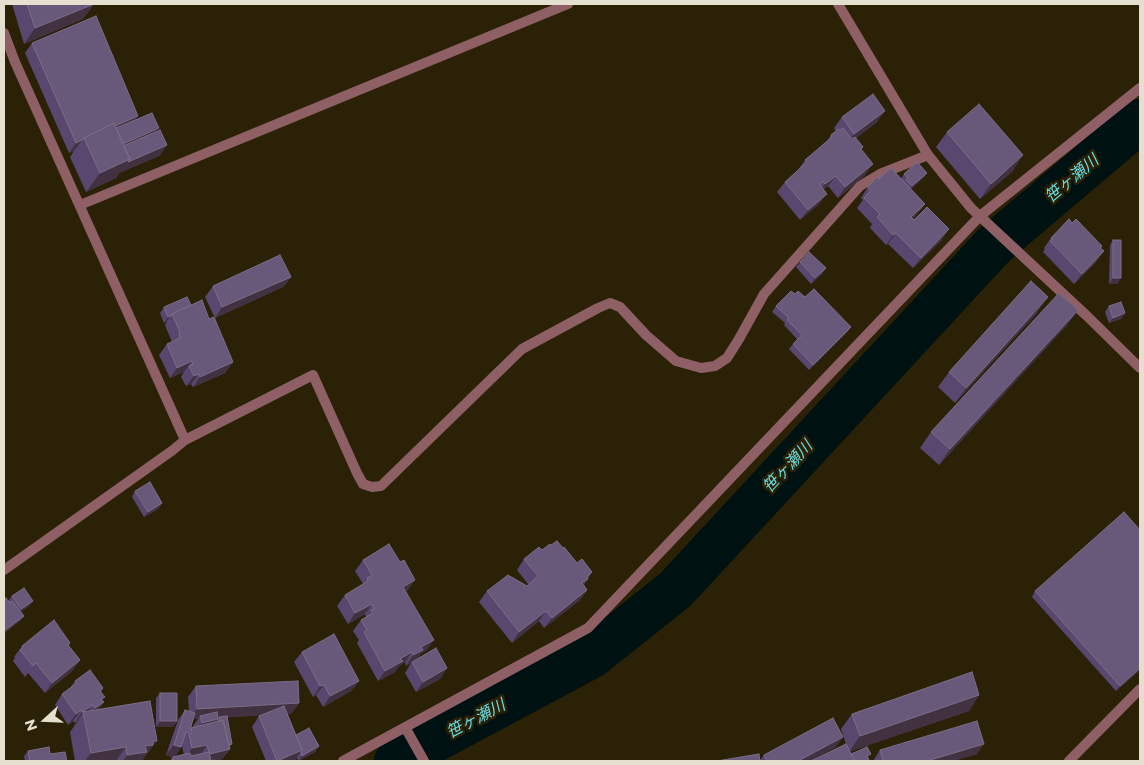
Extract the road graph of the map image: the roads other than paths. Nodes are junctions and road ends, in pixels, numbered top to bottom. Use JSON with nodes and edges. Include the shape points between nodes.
{"nodes":[{"id":1,"x":568,"y":4,"type":"edge"},
{"id":2,"x":838,"y":4,"type":"edge"},
{"id":3,"x":4,"y":33,"type":"edge"},
{"id":4,"x":1140,"y":88,"type":"edge"},
{"id":5,"x":928,"y":154,"type":"junction"},
{"id":6,"x":80,"y":205,"type":"junction"},
{"id":7,"x":980,"y":216,"type":"junction"},
{"id":8,"x":1140,"y":368,"type":"edge"},
{"id":9,"x":185,"y":440,"type":"junction"},
{"id":10,"x":4,"y":570,"type":"edge"},
{"id":11,"x":1140,"y":689,"type":"edge"},
{"id":12,"x":406,"y":730,"type":"junction"},
{"id":13,"x":343,"y":761,"type":"edge"},
{"id":14,"x":424,"y":761,"type":"edge"},
{"id":15,"x":1069,"y":761,"type":"edge"}],
"edges":[{"from":1,"to":6,"type":"street"},
{"from":2,"to":5,"type":"street"},
{"from":3,"to":6,"type":"street"},
{"from":4,"to":7,"type":"street"},
{"from":5,"to":7,"type":"street"},
{"from":5,"to":9,"type":"street","via":[[860,186],[764,294],[727,358],[715,366],[701,368],[676,361],[620,307],[610,304],[522,349],[381,486],[363,484],[313,375]]},
{"from":6,"to":9,"type":"street"},
{"from":7,"to":8,"type":"street"},
{"from":7,"to":12,"type":"street","via":[[588,628]]},
{"from":9,"to":10,"type":"street"},
{"from":11,"to":15,"type":"street"},
{"from":12,"to":13,"type":"street"},
{"from":12,"to":14,"type":"street"}]}
